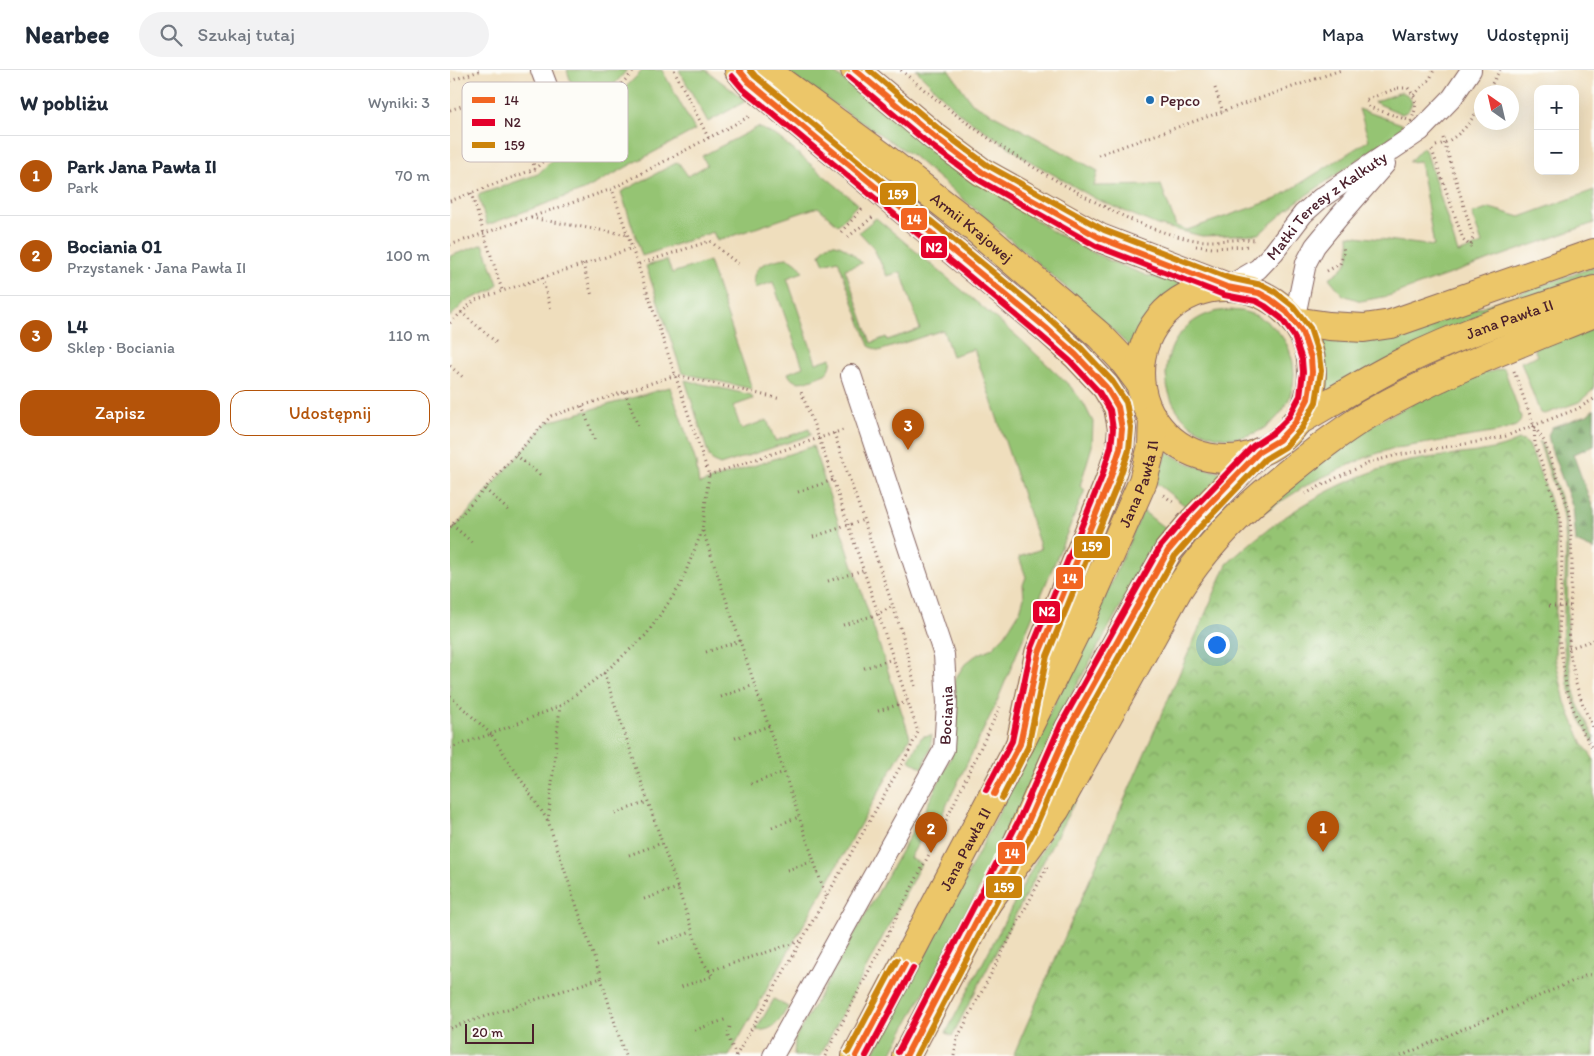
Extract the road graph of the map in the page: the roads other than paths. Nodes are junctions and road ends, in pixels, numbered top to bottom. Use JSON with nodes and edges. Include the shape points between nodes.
{"nodes":[{"id":1,"x":541,"y":70,"type":"edge"},
{"id":2,"x":739,"y":70,"type":"edge"},
{"id":3,"x":765,"y":70,"type":"edge"},
{"id":4,"x":855,"y":70,"type":"edge"},
{"id":5,"x":1471,"y":70,"type":"edge"},
{"id":6,"x":546,"y":82,"type":"edge"},
{"id":7,"x":1404,"y":143,"type":"junction"},
{"id":8,"x":1594,"y":253,"type":"edge"},
{"id":9,"x":1227,"y":287,"type":"junction"},
{"id":10,"x":1594,"y":290,"type":"edge"},
{"id":11,"x":1594,"y":313,"type":"edge"},
{"id":12,"x":1294,"y":321,"type":"junction"},
{"id":13,"x":851,"y":375,"type":"dead end"},
{"id":14,"x":1140,"y":383,"type":"junction"},
{"id":15,"x":1153,"y":418,"type":"junction"},
{"id":16,"x":1295,"y":423,"type":"junction"},
{"id":17,"x":1259,"y":452,"type":"junction"},
{"id":18,"x":1020,"y":744,"type":"junction"},
{"id":19,"x":987,"y":904,"type":"junction"},
{"id":20,"x":773,"y":1056,"type":"edge"},
{"id":21,"x":856,"y":1056,"type":"edge"},
{"id":22,"x":906,"y":1056,"type":"edge"}],
"edges":[{"from":1,"to":6,"type":"street"},
{"from":2,"to":18,"type":"main road","via":[[749,82],[1046,328],[1106,387],[1118,407],[1122,430],[1120,449],[1039,653]]},
{"from":3,"to":14,"type":"main road","name":"Armii Krajowej","via":[[977,230],[1100,336]]},
{"from":4,"to":9,"type":"main road","via":[[982,172],[1100,238]]},
{"from":5,"to":7,"type":"street","name":"Matki Teresy z Kalkuty","via":[[1452,98]]},
{"from":7,"to":9,"type":"street","name":"Matki Teresy z Kalkuty","via":[[1321,198],[1303,214],[1258,269]]},
{"from":7,"to":12,"type":"street","name":"Matki Teresy z Kalkuty","via":[[1315,246],[1306,262]]},
{"from":8,"to":12,"type":"main road","name":"Jana Pawła II","via":[[1391,324],[1364,328]]},
{"from":9,"to":12,"type":"main road","via":[[1264,296],[1279,305]]},
{"from":9,"to":14,"type":"main road","via":[[1191,294],[1162,316],[1144,347]]},
{"from":10,"to":16,"type":"main road","name":"Jana Pawła II","via":[[1517,315],[1441,345],[1401,363]]},
{"from":11,"to":19,"type":"main road","via":[[1489,356],[1370,414],[1337,435],[1258,498],[1193,566],[1056,809]]},
{"from":12,"to":16,"type":"main road","via":[[1307,345],[1312,372],[1308,399]]},
{"from":13,"to":20,"type":"street","name":"Bociania","via":[[944,655],[947,703],[944,749]]},
{"from":14,"to":15,"type":"main road"},
{"from":15,"to":17,"type":"main road","via":[[1173,440],[1199,454],[1229,458]]},
{"from":15,"to":18,"type":"main road","name":"Jana Pawła II","via":[[1152,446],[1143,481],[1081,621]]},
{"from":16,"to":17,"type":"main road","via":[[1279,440]]},
{"from":17,"to":19,"type":"main road","via":[[1168,551],[1069,728]]},
{"from":18,"to":21,"type":"main road","name":"Jana Pawła II"},
{"from":19,"to":22,"type":"main road"}]}
